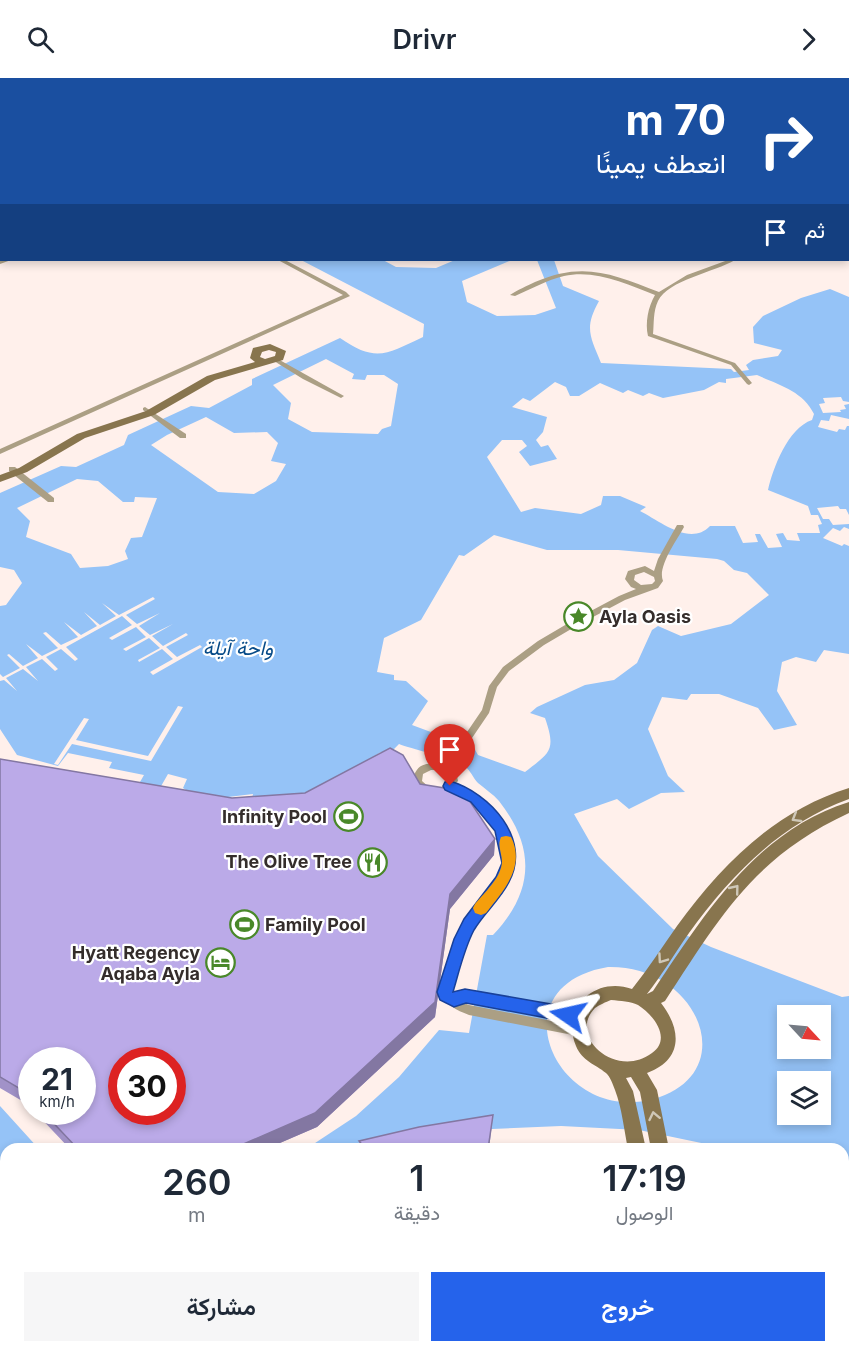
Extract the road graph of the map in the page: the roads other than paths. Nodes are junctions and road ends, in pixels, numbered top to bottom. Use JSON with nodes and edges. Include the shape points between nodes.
{"nodes":[{"id":1,"x":283,"y":261,"type":"edge"},
{"id":2,"x":729,"y":261,"type":"edge"},
{"id":3,"x":513,"y":295,"type":"dead end"},
{"id":4,"x":660,"y":295,"type":"junction"},
{"id":5,"x":269,"y":361,"type":"joint"},
{"id":6,"x":749,"y":382,"type":"dead end"},
{"id":7,"x":341,"y":396,"type":"dead end"},
{"id":8,"x":150,"y":412,"type":"junction"},
{"id":9,"x":183,"y":436,"type":"dead end"},
{"id":10,"x":0,"y":452,"type":"edge"},
{"id":11,"x":18,"y":473,"type":"junction"},
{"id":12,"x":0,"y":474,"type":"edge"},
{"id":13,"x":0,"y":479,"type":"edge"},
{"id":14,"x":51,"y":500,"type":"dead end"},
{"id":15,"x":680,"y":527,"type":"dead end"},
{"id":16,"x":662,"y":559,"type":"junction"},
{"id":17,"x":645,"y":569,"type":"junction"},
{"id":18,"x":657,"y":576,"type":"junction"},
{"id":19,"x":629,"y":579,"type":"junction"},
{"id":20,"x":647,"y":588,"type":"junction"},
{"id":21,"x":622,"y":598,"type":"junction"},
{"id":22,"x":446,"y":767,"type":"junction"},
{"id":23,"x":450,"y":786,"type":"junction"},
{"id":24,"x":849,"y":793,"type":"edge"},
{"id":25,"x":849,"y":807,"type":"edge"},
{"id":26,"x":647,"y":995,"type":"junction"},
{"id":27,"x":454,"y":1000,"type":"junction"},
{"id":28,"x":573,"y":1022,"type":"junction"},
{"id":29,"x":613,"y":1068,"type":"junction"},
{"id":30,"x":636,"y":1070,"type":"junction"},
{"id":31,"x":635,"y":1143,"type":"edge"},
{"id":32,"x":659,"y":1143,"type":"edge"}],
"edges":[{"from":1,"to":10,"type":"street","via":[[347,296]]},
{"from":2,"to":4,"type":"street","via":[[692,275]]},
{"from":3,"to":4,"type":"street","via":[[563,275],[582,272],[605,275]]},
{"from":4,"to":6,"type":"street","via":[[654,303],[650,335],[733,364]]},
{"from":5,"to":7,"type":"street"},
{"from":5,"to":8,"type":"street","via":[[211,378]]},
{"from":8,"to":9,"type":"street"},
{"from":8,"to":11,"type":"street","via":[[81,436]]},
{"from":11,"to":12,"type":"street"},
{"from":11,"to":13,"type":"street"},
{"from":11,"to":14,"type":"street"},
{"from":15,"to":16,"type":"street"},
{"from":16,"to":17,"type":"street"},
{"from":16,"to":18,"type":"street"},
{"from":17,"to":18,"type":"street"},
{"from":17,"to":19,"type":"street","via":[[632,573]]},
{"from":18,"to":20,"type":"street","via":[[658,584]]},
{"from":19,"to":20,"type":"street","via":[[635,586]]},
{"from":19,"to":21,"type":"street"},
{"from":20,"to":21,"type":"street"},
{"from":21,"to":22,"type":"street","via":[[541,643],[506,669],[493,686],[486,711]]},
{"from":22,"to":23,"type":"street","via":[[452,776]]},
{"from":22,"to":23,"type":"street","via":[[423,768],[417,782],[432,792]]},
{"from":23,"to":27,"type":"street","via":[[476,799],[496,821],[507,845],[509,863],[503,880],[462,939],[445,992]]},
{"from":24,"to":26,"type":"street","one_way":true,"via":[[804,813],[756,845],[684,929]]},
{"from":26,"to":25,"type":"street","one_way":true,"via":[[743,878],[768,854],[813,824]]},
{"from":26,"to":28,"type":"street","via":[[602,995]]},
{"from":26,"to":30,"type":"street","via":[[665,1020],[668,1041],[657,1060]]},
{"from":27,"to":28,"type":"street","via":[[472,997]]},
{"from":27,"to":28,"type":"street","via":[[469,1010]]},
{"from":28,"to":29,"type":"street","via":[[589,1054]]},
{"from":29,"to":30,"type":"street"},
{"from":29,"to":31,"type":"street","via":[[624,1091]]},
{"from":32,"to":30,"type":"street","one_way":true,"via":[[648,1090]]}]}
